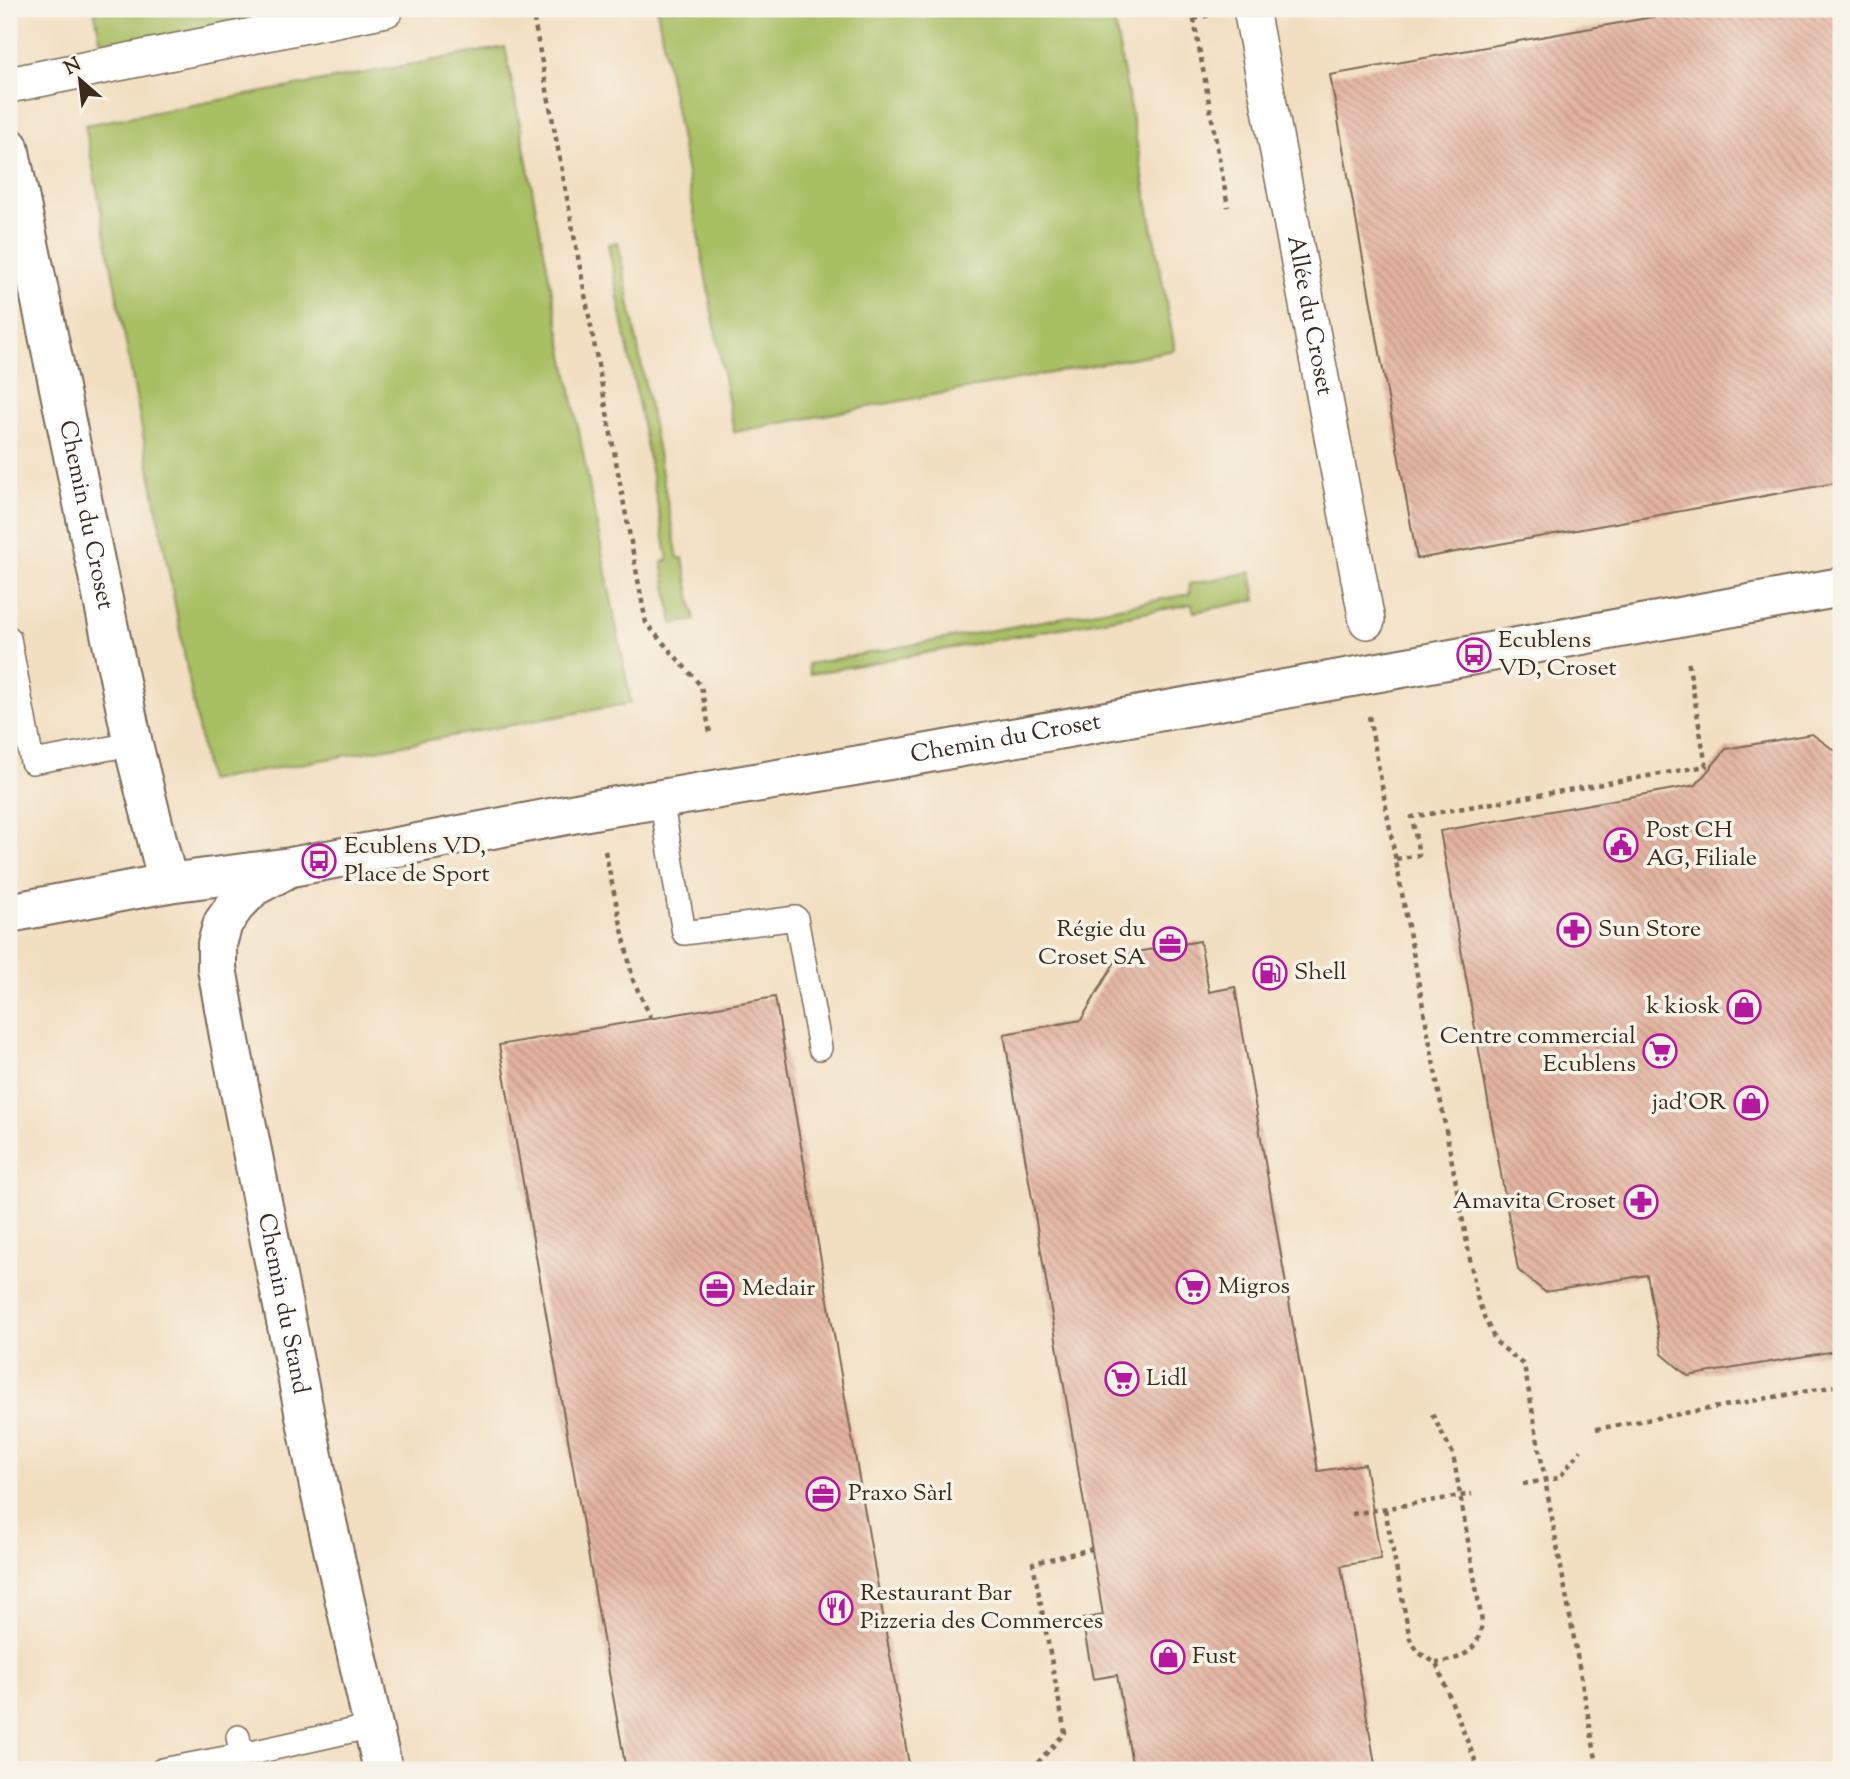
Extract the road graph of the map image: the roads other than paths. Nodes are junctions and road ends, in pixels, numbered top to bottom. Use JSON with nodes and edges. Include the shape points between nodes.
{"nodes":[{"id":1,"x":386,"y":9,"type":"edge"},
{"id":2,"x":1251,"y":9,"type":"edge"},
{"id":3,"x":9,"y":85,"type":"edge"},
{"id":4,"x":9,"y":147,"type":"edge"},
{"id":5,"x":16,"y":217,"type":"edge"},
{"id":6,"x":1841,"y":587,"type":"edge"},
{"id":7,"x":1367,"y":621,"type":"dead end"},
{"id":8,"x":9,"y":638,"type":"edge"},
{"id":9,"x":133,"y":744,"type":"junction"},
{"id":10,"x":661,"y":799,"type":"junction"},
{"id":11,"x":291,"y":867,"type":"junction"},
{"id":12,"x":168,"y":883,"type":"junction"},
{"id":13,"x":9,"y":913,"type":"edge"},
{"id":14,"x":820,"y":1048,"type":"dead end"},
{"id":15,"x":373,"y":1726,"type":"junction"},
{"id":16,"x":162,"y":1770,"type":"edge"},
{"id":17,"x":383,"y":1770,"type":"edge"}],
"edges":[{"from":1,"to":3,"type":"street"},
{"from":2,"to":7,"type":"street","name":"Allée du Croset"},
{"from":4,"to":5,"type":"street","name":"Chemin du Croset"},
{"from":5,"to":9,"type":"street","name":"Chemin du Croset"},
{"from":6,"to":10,"type":"street","name":"Chemin du Croset"},
{"from":8,"to":9,"type":"lane","via":[[32,762]]},
{"from":9,"to":12,"type":"street","name":"Chemin du Croset"},
{"from":10,"to":11,"type":"street","name":"Chemin du Croset"},
{"from":10,"to":14,"type":"lane","via":[[684,933],[796,918]]},
{"from":11,"to":12,"type":"street","name":"Chemin du Croset"},
{"from":11,"to":15,"type":"street","name":"Chemin du Stand","via":[[253,887],[235,906],[223,923],[217,968],[320,1490]]},
{"from":12,"to":13,"type":"street","name":"Chemin du Croset"},
{"from":15,"to":16,"type":"lane","via":[[240,1746]]},
{"from":15,"to":17,"type":"street","name":"Chemin du Stand"}]}
